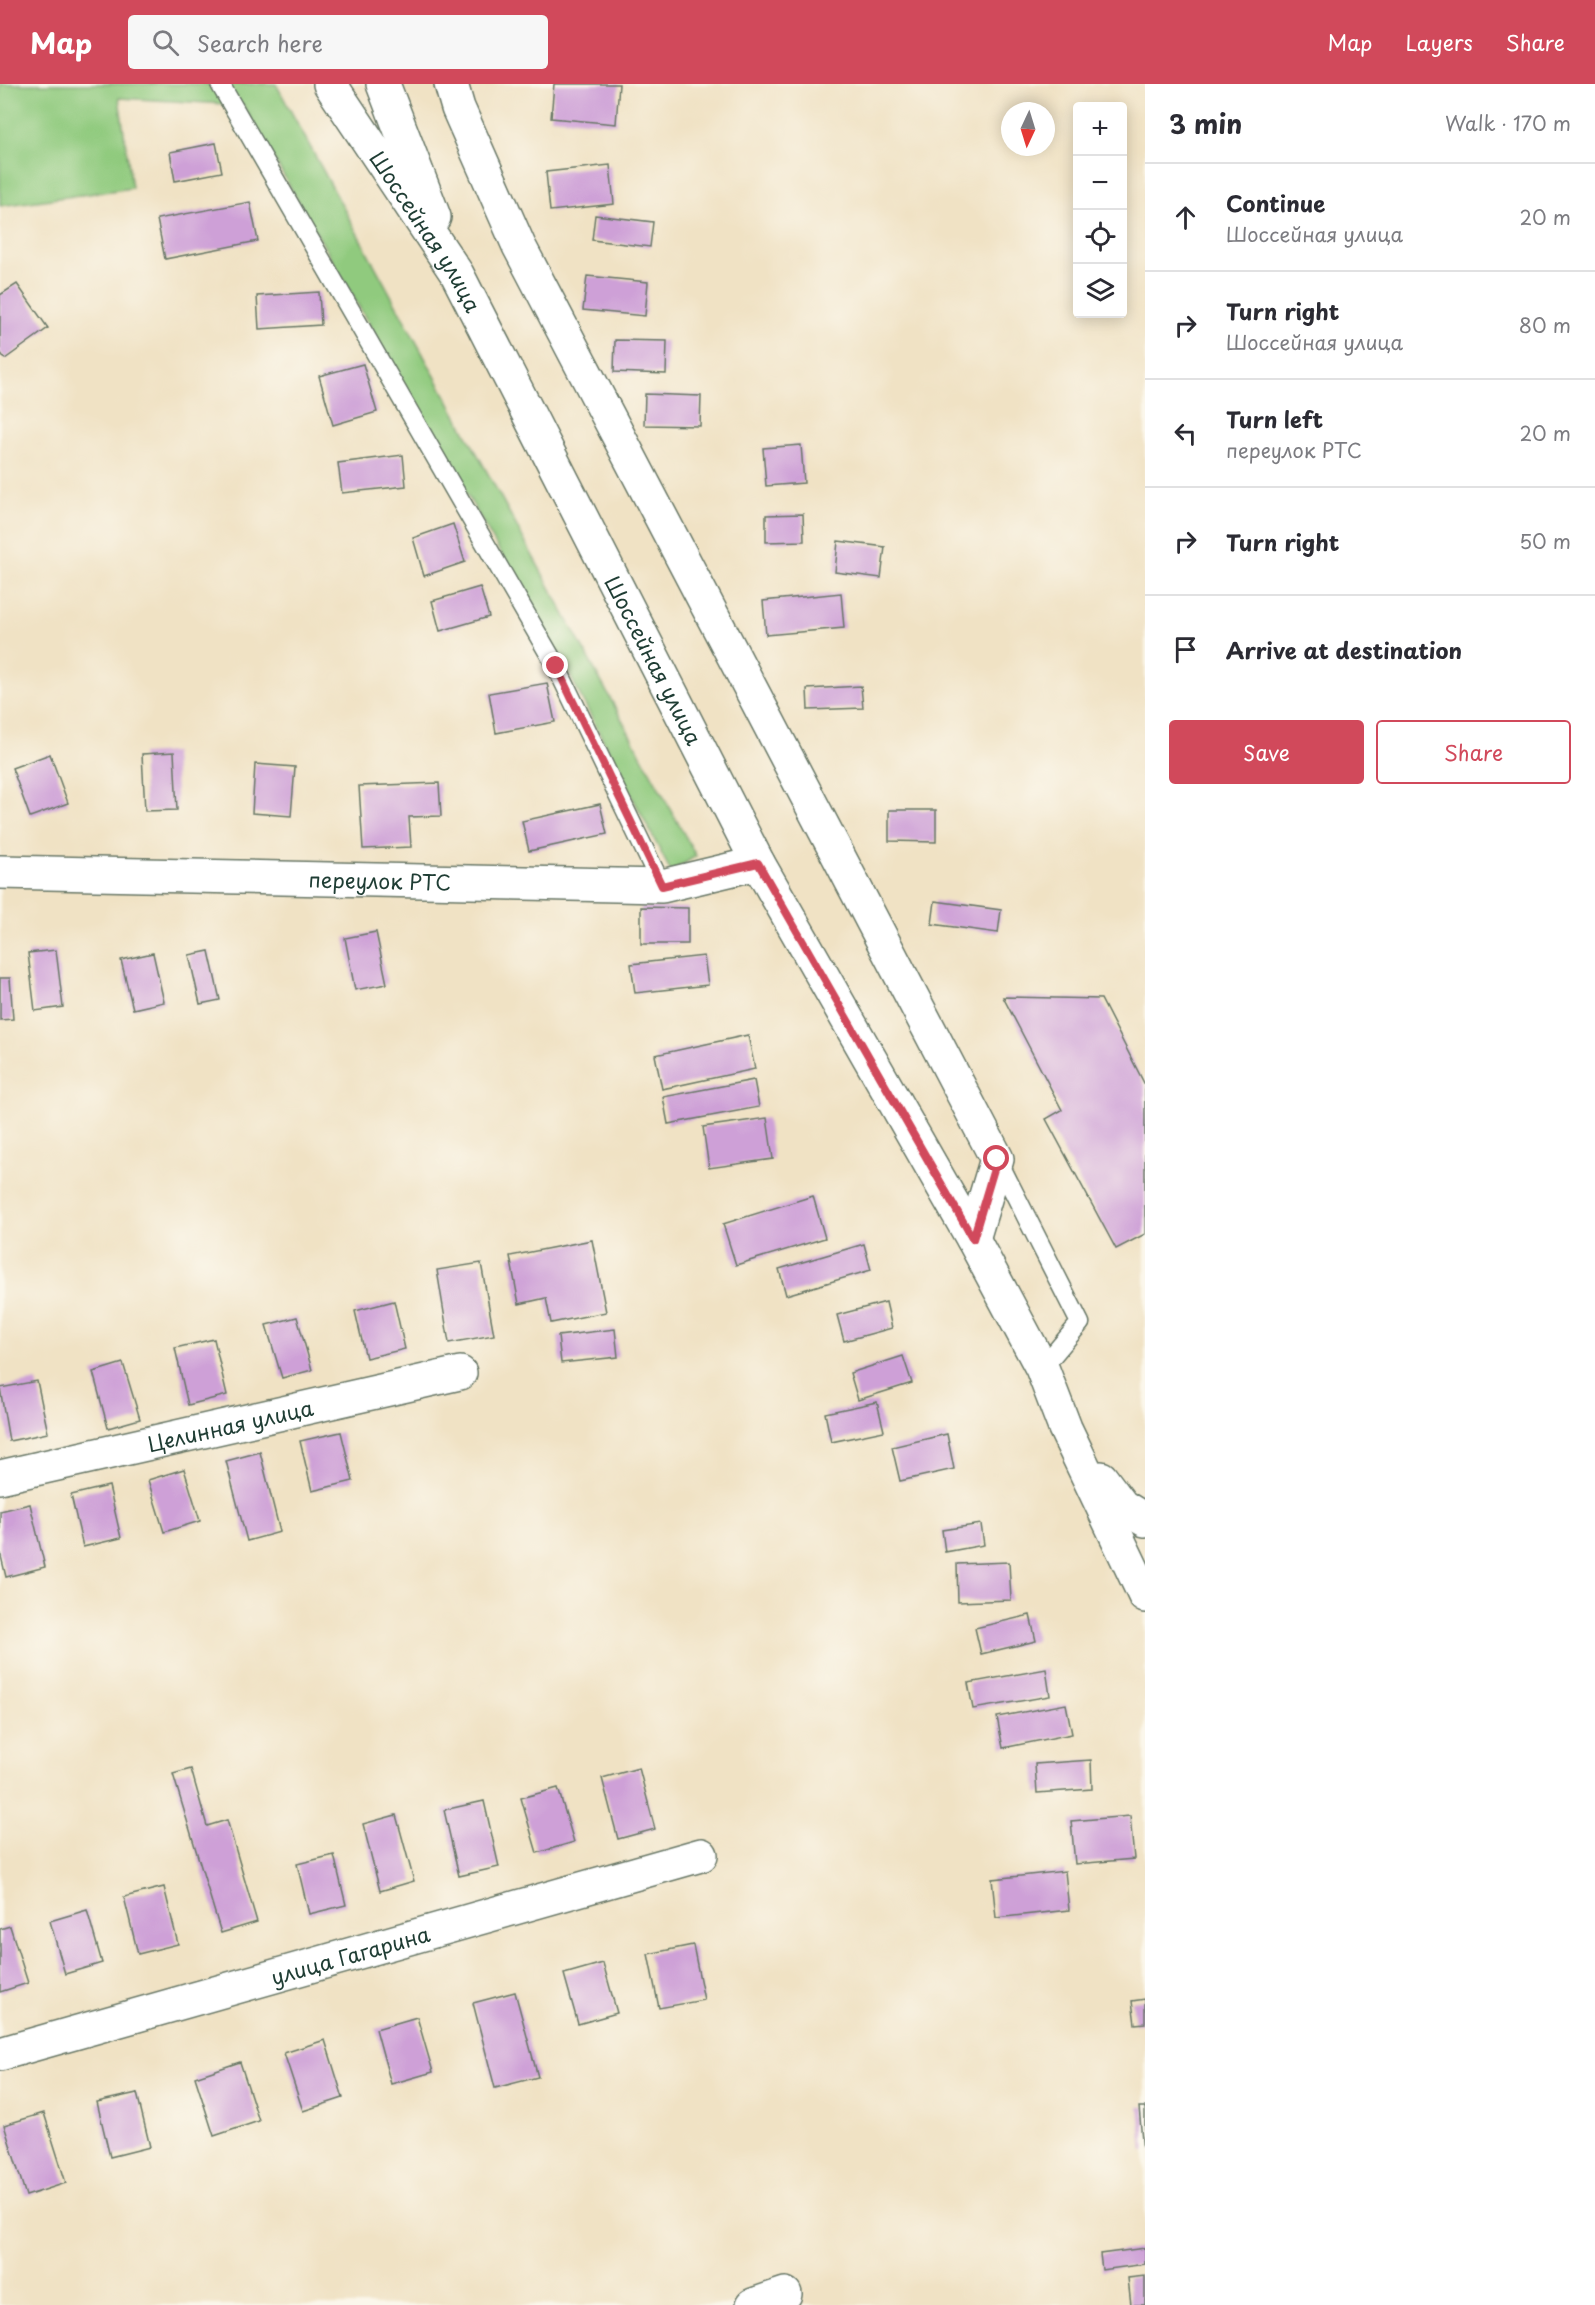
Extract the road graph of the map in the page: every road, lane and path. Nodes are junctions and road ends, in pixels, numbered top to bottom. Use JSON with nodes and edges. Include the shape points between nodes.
{"nodes":[{"id":1,"x":220,"y":84,"type":"edge"},
{"id":2,"x":330,"y":84,"type":"edge"},
{"id":3,"x":383,"y":84,"type":"edge"},
{"id":4,"x":451,"y":84,"type":"edge"},
{"id":5,"x":457,"y":274,"type":"junction"},
{"id":6,"x":758,"y":863,"type":"junction"},
{"id":7,"x":0,"y":872,"type":"edge"},
{"id":8,"x":662,"y":886,"type":"junction"},
{"id":9,"x":997,"y":1159,"type":"junction"},
{"id":10,"x":973,"y":1239,"type":"junction"},
{"id":11,"x":1042,"y":1368,"type":"junction"},
{"id":12,"x":460,"y":1373,"type":"dead end"},
{"id":13,"x":1065,"y":1428,"type":"junction"},
{"id":14,"x":0,"y":1477,"type":"edge"},
{"id":15,"x":1145,"y":1520,"type":"edge"},
{"id":16,"x":1145,"y":1596,"type":"edge"},
{"id":17,"x":701,"y":1855,"type":"dead end"},
{"id":18,"x":0,"y":2054,"type":"edge"},
{"id":19,"x":785,"y":2294,"type":"dead end"},
{"id":20,"x":753,"y":2305,"type":"edge"}],
"edges":[{"from":1,"to":8,"type":"lane","via":[[556,666]]},
{"from":2,"to":5,"type":"street","name":"Шоссейная улица"},
{"from":3,"to":5,"type":"street"},
{"from":4,"to":9,"type":"street","via":[[519,246]]},
{"from":5,"to":6,"type":"street","name":"Шоссейная улица"},
{"from":6,"to":8,"type":"street","name":"переулок РТС"},
{"from":6,"to":10,"type":"street","name":"Шоссейная улица"},
{"from":7,"to":8,"type":"street","name":"переулок РТС"},
{"from":9,"to":10,"type":"street"},
{"from":9,"to":11,"type":"lane","via":[[1080,1323]]},
{"from":10,"to":11,"type":"street","name":"Шоссейная улица"},
{"from":11,"to":13,"type":"street","name":"Шоссейная улица"},
{"from":12,"to":14,"type":"street","name":"Целинная улица"},
{"from":13,"to":15,"type":"street","name":"Шоссейная улица","via":[[1122,1506]]},
{"from":13,"to":16,"type":"street","name":"Шоссейная улица"},
{"from":17,"to":18,"type":"street","name":"улица Гагарина"},
{"from":19,"to":20,"type":"street"}]}
